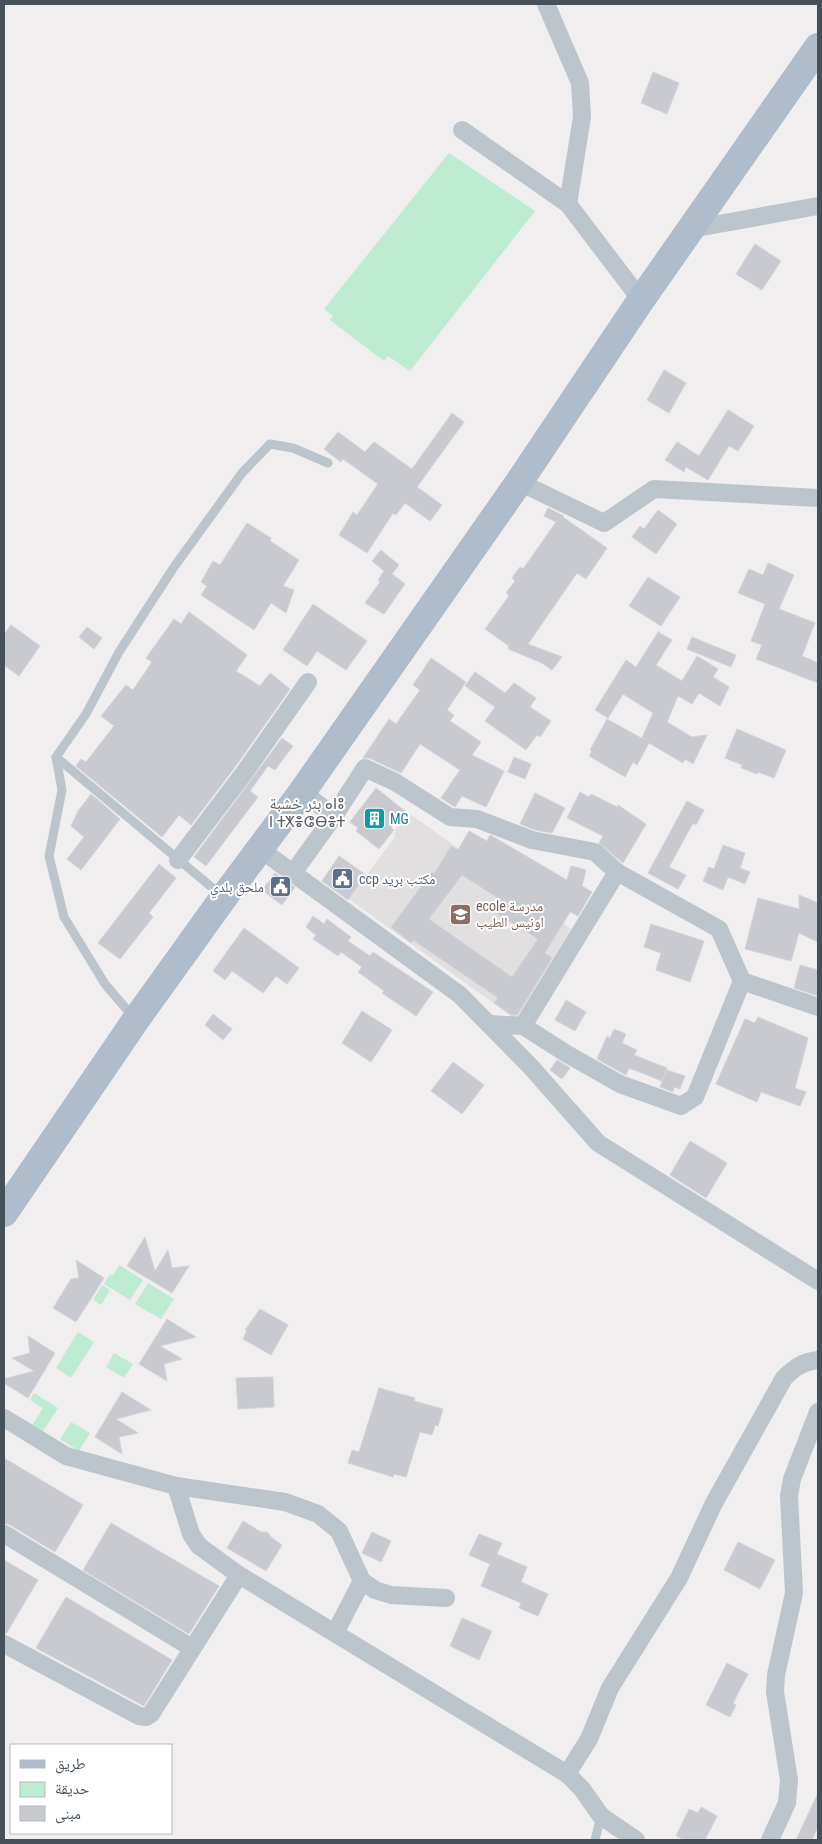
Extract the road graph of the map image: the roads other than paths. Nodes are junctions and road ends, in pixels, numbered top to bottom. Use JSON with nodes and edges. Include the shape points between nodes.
{"nodes":[{"id":1,"x":546,"y":4,"type":"edge"},
{"id":2,"x":818,"y":47,"type":"edge"},
{"id":3,"x":462,"y":130,"type":"dead end"},
{"id":4,"x":568,"y":204,"type":"junction"},
{"id":5,"x":818,"y":206,"type":"edge"},
{"id":6,"x":691,"y":230,"type":"junction"},
{"id":7,"x":641,"y":300,"type":"junction"},
{"id":8,"x":328,"y":463,"type":"dead end"},
{"id":9,"x":519,"y":482,"type":"junction"},
{"id":10,"x":818,"y":498,"type":"edge"},
{"id":11,"x":308,"y":682,"type":"dead end"},
{"id":12,"x":56,"y":757,"type":"junction"},
{"id":13,"x":302,"y":792,"type":"junction"},
{"id":14,"x":334,"y":816,"type":"junction"},
{"id":15,"x":260,"y":850,"type":"junction"},
{"id":16,"x":178,"y":860,"type":"junction"},
{"id":17,"x":618,"y":872,"type":"junction"},
{"id":18,"x":293,"y":873,"type":"junction"},
{"id":19,"x":224,"y":897,"type":"junction"},
{"id":20,"x":742,"y":981,"type":"junction"},
{"id":21,"x":818,"y":1006,"type":"edge"},
{"id":22,"x":135,"y":1020,"type":"junction"},
{"id":23,"x":489,"y":1024,"type":"junction"},
{"id":24,"x":523,"y":1026,"type":"junction"},
{"id":25,"x":4,"y":1213,"type":"edge"},
{"id":26,"x":818,"y":1282,"type":"edge"},
{"id":27,"x":818,"y":1360,"type":"edge"},
{"id":28,"x":818,"y":1412,"type":"edge"},
{"id":29,"x":4,"y":1418,"type":"edge"},
{"id":30,"x":176,"y":1486,"type":"junction"},
{"id":31,"x":4,"y":1534,"type":"edge"},
{"id":32,"x":239,"y":1575,"type":"junction"},
{"id":33,"x":362,"y":1581,"type":"junction"},
{"id":34,"x":446,"y":1598,"type":"dead end"},
{"id":35,"x":335,"y":1633,"type":"junction"},
{"id":36,"x":4,"y":1644,"type":"edge"},
{"id":37,"x":192,"y":1648,"type":"junction"},
{"id":38,"x":567,"y":1774,"type":"junction"},
{"id":39,"x":601,"y":1816,"type":"junction"},
{"id":40,"x":595,"y":1840,"type":"edge"},
{"id":41,"x":636,"y":1840,"type":"edge"},
{"id":42,"x":770,"y":1840,"type":"edge"}],
"edges":[{"from":1,"to":4,"type":"street","via":[[580,83],[582,117]]},
{"from":2,"to":6,"type":"main road"},
{"from":3,"to":4,"type":"street"},
{"from":4,"to":7,"type":"street"},
{"from":5,"to":6,"type":"street"},
{"from":6,"to":7,"type":"main road"},
{"from":7,"to":9,"type":"main road"},
{"from":8,"to":12,"type":"lane","via":[[294,448],[270,444],[242,472],[164,583],[119,652],[86,714]]},
{"from":9,"to":10,"type":"street","via":[[604,523],[654,489]]},
{"from":9,"to":13,"type":"main road"},
{"from":11,"to":16,"type":"street"},
{"from":12,"to":16,"type":"lane"},
{"from":12,"to":22,"type":"lane","via":[[62,790],[49,856],[64,918],[105,984]]},
{"from":13,"to":14,"type":"street"},
{"from":13,"to":15,"type":"main road"},
{"from":14,"to":17,"type":"street","via":[[365,768],[450,817],[477,819],[532,840],[595,852]]},
{"from":14,"to":18,"type":"street"},
{"from":15,"to":18,"type":"street"},
{"from":15,"to":19,"type":"main road"},
{"from":16,"to":19,"type":"lane"},
{"from":17,"to":20,"type":"street","via":[[718,929]]},
{"from":17,"to":24,"type":"street"},
{"from":18,"to":23,"type":"street","via":[[460,995]]},
{"from":19,"to":22,"type":"main road"},
{"from":20,"to":21,"type":"street"},
{"from":20,"to":24,"type":"street","via":[[695,1097],[681,1106],[620,1084]]},
{"from":22,"to":25,"type":"main road"},
{"from":23,"to":24,"type":"street"},
{"from":23,"to":26,"type":"street","via":[[598,1143]]},
{"from":27,"to":38,"type":"street","via":[[795,1367],[784,1378],[714,1502],[679,1578],[610,1688],[589,1739]]},
{"from":28,"to":42,"type":"street","via":[[792,1479],[789,1496],[794,1592],[775,1692],[789,1780],[787,1804]]},
{"from":29,"to":30,"type":"street","via":[[66,1456]]},
{"from":30,"to":32,"type":"street","via":[[191,1534],[199,1546]]},
{"from":30,"to":33,"type":"street","via":[[286,1502],[318,1514],[339,1530]]},
{"from":31,"to":37,"type":"street"},
{"from":32,"to":35,"type":"street"},
{"from":32,"to":37,"type":"street"},
{"from":33,"to":34,"type":"street","via":[[391,1595]]},
{"from":33,"to":35,"type":"street"},
{"from":35,"to":38,"type":"street"},
{"from":36,"to":37,"type":"street","via":[[139,1716],[151,1714]]},
{"from":38,"to":39,"type":"street"},
{"from":39,"to":40,"type":"lane"},
{"from":39,"to":41,"type":"street"}]}
